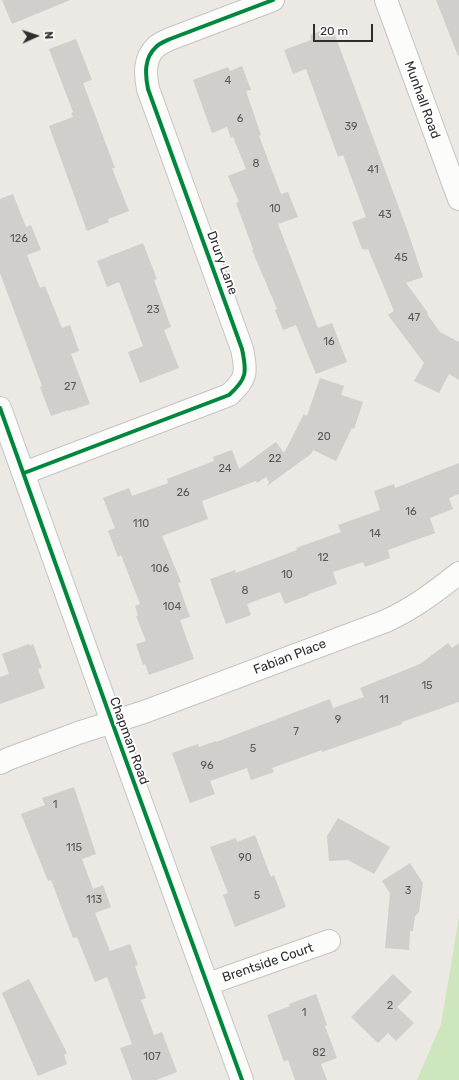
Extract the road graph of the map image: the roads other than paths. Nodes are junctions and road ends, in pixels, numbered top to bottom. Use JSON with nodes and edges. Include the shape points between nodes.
{"nodes":[{"id":1,"x":273,"y":0,"type":"edge"},
{"id":2,"x":386,"y":0,"type":"edge"},
{"id":3,"x":459,"y":199,"type":"edge"},
{"id":4,"x":0,"y":408,"type":"edge"},
{"id":5,"x":24,"y":473,"type":"junction"},
{"id":6,"x":459,"y":573,"type":"edge"},
{"id":7,"x":112,"y":722,"type":"junction"},
{"id":8,"x":0,"y":764,"type":"edge"},
{"id":9,"x":329,"y":942,"type":"dead end"},
{"id":10,"x":208,"y":984,"type":"junction"},
{"id":11,"x":242,"y":1080,"type":"edge"}],
"edges":[{"from":1,"to":5,"type":"street","name":"Drury Lane","via":[[156,46],[148,58],[145,75],[242,350],[245,375],[239,386],[229,395]]},
{"from":2,"to":3,"type":"street","name":"Munhall Road"},
{"from":4,"to":5,"type":"street","name":"Chapman Road"},
{"from":5,"to":7,"type":"street","name":"Chapman Road"},
{"from":6,"to":7,"type":"street","name":"Fabian Place","via":[[422,601],[386,621]]},
{"from":7,"to":8,"type":"street","name":"Fabian Place"},
{"from":7,"to":10,"type":"street","name":"Chapman Road"},
{"from":9,"to":10,"type":"street","name":"Brentside Court"},
{"from":10,"to":11,"type":"street","name":"Chapman Road"}]}
